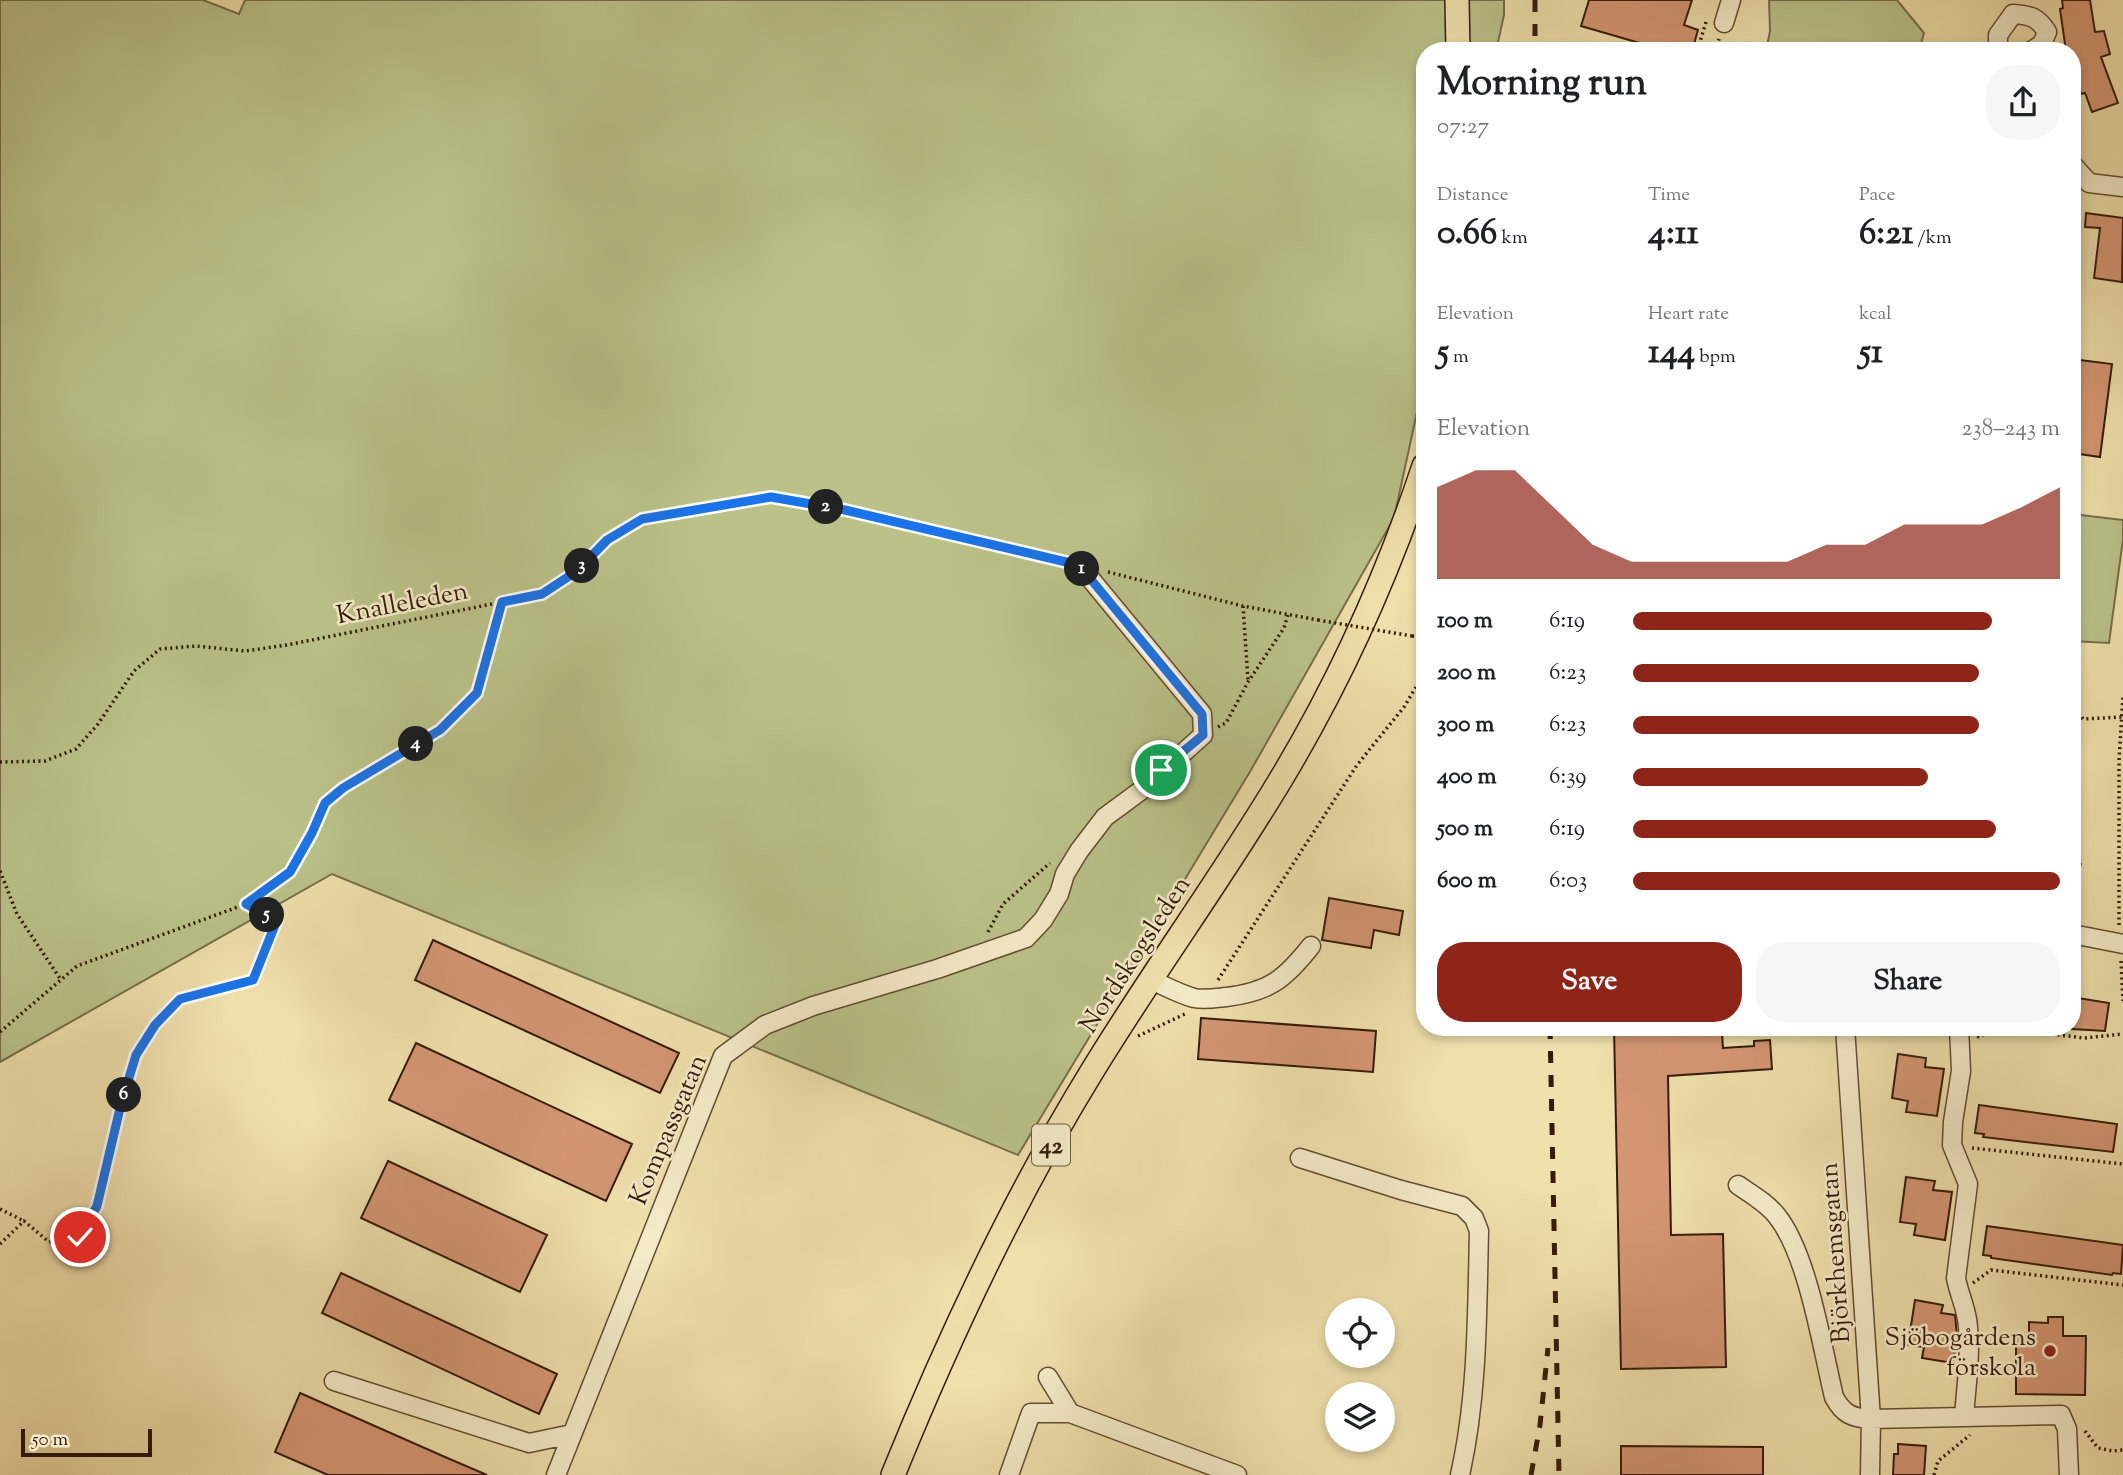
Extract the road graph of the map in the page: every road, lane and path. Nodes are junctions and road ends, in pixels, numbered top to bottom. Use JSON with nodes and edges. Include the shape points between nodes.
{"nodes":[{"id":1,"x":1457,"y":0,"type":"edge"},
{"id":2,"x":1731,"y":0,"type":"edge"},
{"id":3,"x":1724,"y":23,"type":"dead end"},
{"id":4,"x":1458,"y":42,"type":"edge"},
{"id":5,"x":1998,"y":42,"type":"edge"},
{"id":6,"x":2043,"y":42,"type":"edge"},
{"id":7,"x":2081,"y":176,"type":"edge"},
{"id":8,"x":2123,"y":187,"type":"edge"},
{"id":9,"x":1416,"y":490,"type":"edge"},
{"id":10,"x":1079,"y":565,"type":"junction"},
{"id":11,"x":502,"y":602,"type":"junction"},
{"id":12,"x":1243,"y":606,"type":"junction"},
{"id":13,"x":1288,"y":614,"type":"junction"},
{"id":14,"x":1416,"y":637,"type":"edge"},
{"id":15,"x":1248,"y":682,"type":"junction"},
{"id":16,"x":1416,"y":687,"type":"edge"},
{"id":17,"x":2123,"y":696,"type":"edge"},
{"id":18,"x":2081,"y":715,"type":"edge"},
{"id":19,"x":2122,"y":717,"type":"edge"},
{"id":20,"x":1226,"y":723,"type":"dead end"},
{"id":21,"x":0,"y":762,"type":"edge"},
{"id":22,"x":2121,"y":869,"type":"edge"},
{"id":23,"x":0,"y":871,"type":"edge"},
{"id":24,"x":246,"y":904,"type":"junction"},
{"id":25,"x":2081,"y":936,"type":"edge"},
{"id":26,"x":2122,"y":944,"type":"edge"},
{"id":27,"x":1311,"y":946,"type":"dead end"},
{"id":28,"x":1149,"y":979,"type":"junction"},
{"id":29,"x":61,"y":980,"type":"junction"},
{"id":30,"x":1207,"y":999,"type":"junction"},
{"id":31,"x":2123,"y":1001,"type":"edge"},
{"id":32,"x":0,"y":1032,"type":"edge"},
{"id":33,"x":2123,"y":1034,"type":"edge"},
{"id":34,"x":1846,"y":1036,"type":"edge"},
{"id":35,"x":1959,"y":1036,"type":"edge"},
{"id":36,"x":2068,"y":1036,"type":"edge"},
{"id":37,"x":1130,"y":1042,"type":"dead end"},
{"id":38,"x":1954,"y":1148,"type":"junction"},
{"id":39,"x":1300,"y":1158,"type":"dead end"},
{"id":40,"x":2123,"y":1164,"type":"edge"},
{"id":41,"x":1738,"y":1185,"type":"dead end"},
{"id":42,"x":0,"y":1209,"type":"edge"},
{"id":43,"x":24,"y":1221,"type":"junction"},
{"id":44,"x":0,"y":1244,"type":"edge"},
{"id":45,"x":2123,"y":1285,"type":"edge"},
{"id":46,"x":1963,"y":1300,"type":"junction"},
{"id":47,"x":1048,"y":1377,"type":"dead end"},
{"id":48,"x":334,"y":1381,"type":"dead end"},
{"id":49,"x":1070,"y":1413,"type":"junction"},
{"id":50,"x":2061,"y":1415,"type":"junction"},
{"id":51,"x":1964,"y":1417,"type":"junction"},
{"id":52,"x":1984,"y":1417,"type":"junction"},
{"id":53,"x":1871,"y":1419,"type":"junction"},
{"id":54,"x":572,"y":1434,"type":"junction"},
{"id":55,"x":2123,"y":1450,"type":"edge"},
{"id":56,"x":556,"y":1475,"type":"edge"},
{"id":57,"x":893,"y":1475,"type":"edge"},
{"id":58,"x":1009,"y":1475,"type":"edge"},
{"id":59,"x":1237,"y":1475,"type":"edge"},
{"id":60,"x":1460,"y":1475,"type":"edge"},
{"id":61,"x":1870,"y":1475,"type":"edge"},
{"id":62,"x":1934,"y":1475,"type":"edge"},
{"id":63,"x":2069,"y":1475,"type":"edge"}],
"edges":[{"from":1,"to":4,"type":"main road"},
{"from":2,"to":3,"type":"street"},
{"from":5,"to":6,"type":"street","via":[[2013,14],[2040,20],[2047,32]]},
{"from":7,"to":8,"type":"street","via":[[2089,183]]},
{"from":9,"to":28,"type":"main road","name":"Nordskogsleden","number":"42","via":[[1373,600],[1313,721],[1246,835]]},
{"from":10,"to":11,"type":"path","name":"Knalleleden","via":[[771,497],[642,519],[607,540],[577,571],[542,594]]},
{"from":10,"to":12,"type":"path","name":"Knalleleden"},
{"from":10,"to":54,"type":"street","name":"Kompassgatan","via":[[1202,714],[1203,735],[1105,817],[1065,874],[1043,920],[1026,938],[813,1006],[765,1025],[723,1056]]},
{"from":11,"to":21,"type":"path","name":"Knalleleden","via":[[286,645],[245,650],[160,649],[134,671],[76,749],[44,761]]},
{"from":11,"to":24,"type":"path","via":[[477,693],[440,730],[325,803],[290,872]]},
{"from":12,"to":13,"type":"path","name":"Knalleleden"},
{"from":12,"to":15,"type":"path"},
{"from":13,"to":14,"type":"path","name":"Knalleleden","bridge":true},
{"from":13,"to":15,"type":"path","via":[[1284,628]]},
{"from":15,"to":20,"type":"path"},
{"from":16,"to":30,"type":"path","via":[[1357,765]]},
{"from":17,"to":19,"type":"path"},
{"from":18,"to":19,"type":"path","via":[[2084,719]]},
{"from":19,"to":22,"type":"path"},
{"from":22,"to":26,"type":"path"},
{"from":23,"to":29,"type":"path","via":[[17,914]]},
{"from":24,"to":29,"type":"path","via":[[77,966]]},
{"from":24,"to":43,"type":"path","via":[[277,920],[253,980],[180,999],[155,1025],[136,1055],[97,1206],[80,1237],[49,1242]]},
{"from":25,"to":26,"type":"street"},
{"from":26,"to":31,"type":"path"},
{"from":27,"to":30,"type":"street","via":[[1297,965],[1260,992]]},
{"from":28,"to":30,"type":"street"},
{"from":28,"to":57,"type":"main road","name":"Nordskogsleden","number":"42","via":[[1012,1217]]},
{"from":29,"to":32,"type":"path"},
{"from":30,"to":37,"type":"path","via":[[1193,1011]]},
{"from":33,"to":36,"type":"path"},
{"from":34,"to":53,"type":"street","name":"Björkhemsgatan"},
{"from":35,"to":38,"type":"street","via":[[1961,1071]]},
{"from":38,"to":40,"type":"path"},
{"from":38,"to":46,"type":"street","via":[[1968,1184],[1956,1278]]},
{"from":39,"to":60,"type":"street","via":[[1462,1206],[1474,1218],[1479,1231],[1477,1334]]},
{"from":41,"to":53,"type":"street","via":[[1777,1215],[1791,1239],[1842,1411]]},
{"from":42,"to":43,"type":"path"},
{"from":43,"to":44,"type":"path"},
{"from":45,"to":46,"type":"path","via":[[1991,1270],[1970,1285]]},
{"from":46,"to":51,"type":"street","via":[[1969,1330]]},
{"from":47,"to":49,"type":"street"},
{"from":48,"to":54,"type":"street","via":[[529,1443]]},
{"from":49,"to":58,"type":"street","via":[[1031,1413]]},
{"from":49,"to":59,"type":"street"},
{"from":50,"to":52,"type":"street"},
{"from":50,"to":55,"type":"path","via":[[2076,1418],[2098,1448]]},
{"from":50,"to":63,"type":"street","via":[[2067,1429]]},
{"from":51,"to":52,"type":"street"},
{"from":51,"to":53,"type":"street"},
{"from":52,"to":62,"type":"path","via":[[1968,1438],[1938,1461]]},
{"from":53,"to":61,"type":"street","name":"Björkhemsgatan"},
{"from":54,"to":56,"type":"street","name":"Kompassgatan"}]}
